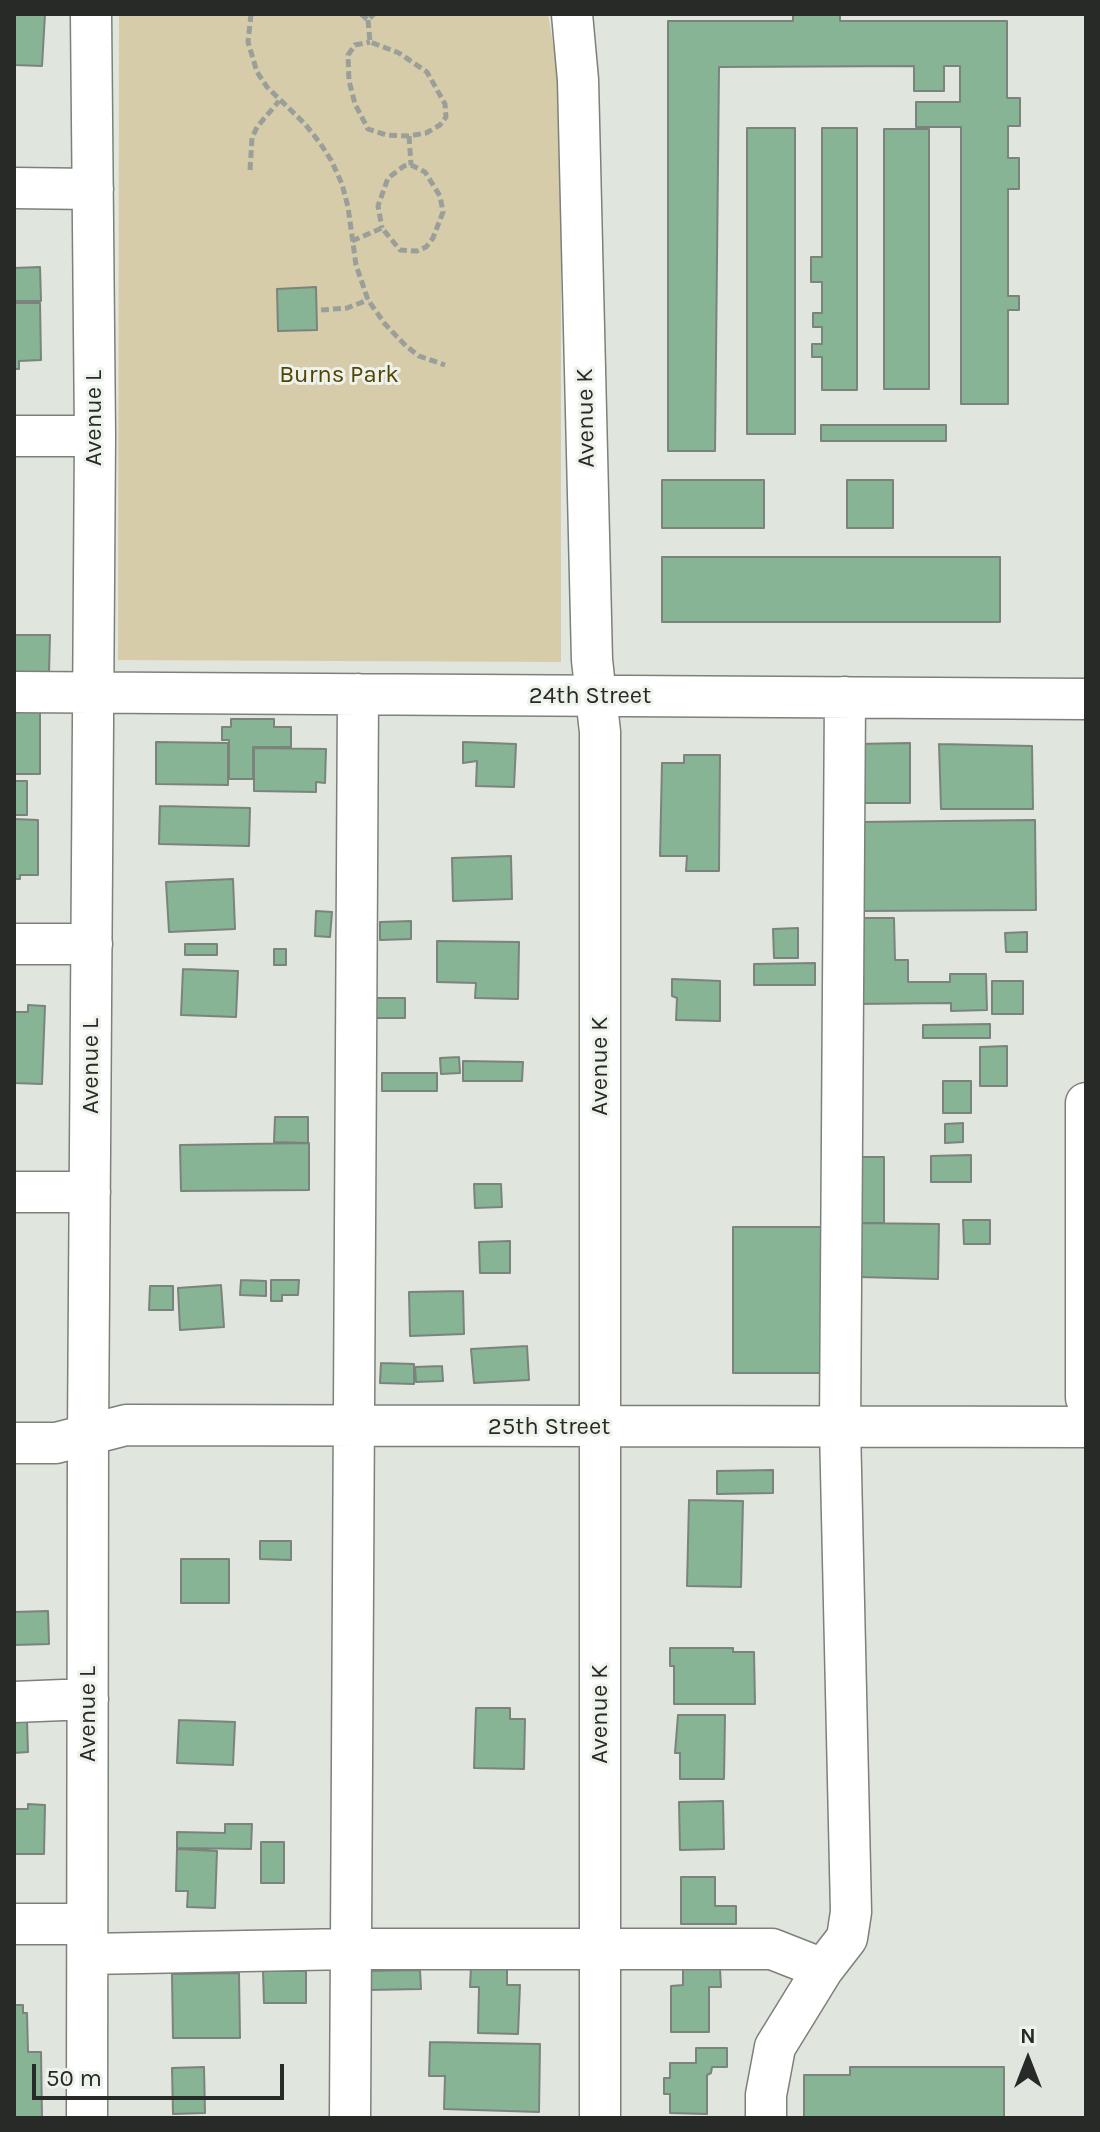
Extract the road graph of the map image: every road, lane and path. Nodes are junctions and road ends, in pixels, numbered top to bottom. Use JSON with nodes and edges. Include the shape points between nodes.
{"nodes":[{"id":1,"x":91,"y":14,"type":"edge"},
{"id":2,"x":251,"y":14,"type":"edge"},
{"id":3,"x":361,"y":14,"type":"edge"},
{"id":4,"x":374,"y":14,"type":"edge"},
{"id":5,"x":572,"y":14,"type":"edge"},
{"id":6,"x":368,"y":20,"type":"junction"},
{"id":7,"x":370,"y":42,"type":"junction"},
{"id":8,"x":279,"y":101,"type":"junction"},
{"id":9,"x":409,"y":136,"type":"junction"},
{"id":10,"x":411,"y":165,"type":"junction"},
{"id":11,"x":250,"y":170,"type":"dead end"},
{"id":12,"x":14,"y":188,"type":"edge"},
{"id":13,"x":93,"y":189,"type":"junction"},
{"id":14,"x":382,"y":228,"type":"junction"},
{"id":15,"x":352,"y":241,"type":"junction"},
{"id":16,"x":368,"y":300,"type":"junction"},
{"id":17,"x":321,"y":310,"type":"dead end"},
{"id":18,"x":445,"y":365,"type":"dead end"},
{"id":19,"x":14,"y":436,"type":"edge"},
{"id":20,"x":95,"y":436,"type":"junction"},
{"id":21,"x":14,"y":692,"type":"edge"},
{"id":22,"x":93,"y":693,"type":"junction"},
{"id":23,"x":358,"y":694,"type":"junction"},
{"id":24,"x":596,"y":696,"type":"junction"},
{"id":25,"x":845,"y":697,"type":"junction"},
{"id":26,"x":1086,"y":699,"type":"edge"},
{"id":27,"x":14,"y":944,"type":"edge"},
{"id":28,"x":92,"y":944,"type":"junction"},
{"id":29,"x":1086,"y":1103,"type":"edge"},
{"id":30,"x":14,"y":1192,"type":"edge"},
{"id":31,"x":90,"y":1192,"type":"junction"},
{"id":32,"x":1086,"y":1398,"type":"edge"},
{"id":33,"x":353,"y":1426,"type":"junction"},
{"id":34,"x":840,"y":1427,"type":"junction"},
{"id":35,"x":1086,"y":1427,"type":"edge"},
{"id":36,"x":599,"y":1428,"type":"junction"},
{"id":37,"x":88,"y":1434,"type":"junction"},
{"id":38,"x":14,"y":1443,"type":"edge"},
{"id":39,"x":88,"y":1699,"type":"junction"},
{"id":40,"x":14,"y":1702,"type":"edge"},
{"id":41,"x":14,"y":1924,"type":"edge"},
{"id":42,"x":88,"y":1939,"type":"junction"},
{"id":43,"x":600,"y":1948,"type":"junction"},
{"id":44,"x":351,"y":1949,"type":"junction"},
{"id":45,"x":823,"y":1969,"type":"junction"},
{"id":46,"x":87,"y":2118,"type":"edge"},
{"id":47,"x":350,"y":2118,"type":"edge"},
{"id":48,"x":600,"y":2118,"type":"edge"},
{"id":49,"x":766,"y":2118,"type":"edge"}],
"edges":[{"from":1,"to":13,"type":"street","name":"Avenue L"},
{"from":2,"to":8,"type":"path","via":[[250,56]]},
{"from":3,"to":6,"type":"path"},
{"from":4,"to":6,"type":"path"},
{"from":5,"to":24,"type":"street","name":"Avenue K"},
{"from":6,"to":7,"type":"path"},
{"from":7,"to":9,"type":"path","via":[[355,45],[348,55],[349,81],[362,121],[375,132]]},
{"from":7,"to":9,"type":"path","via":[[427,72],[445,104],[440,125]]},
{"from":8,"to":11,"type":"path","via":[[252,138]]},
{"from":8,"to":15,"type":"path","via":[[305,124],[331,160],[348,207]]},
{"from":9,"to":10,"type":"path"},
{"from":10,"to":14,"type":"path","via":[[393,172],[382,191],[377,214]]},
{"from":10,"to":14,"type":"path","via":[[425,172],[440,196],[443,212],[433,238],[426,247],[408,252],[394,246]]},
{"from":12,"to":13,"type":"street"},
{"from":13,"to":20,"type":"street","name":"Avenue L"},
{"from":14,"to":15,"type":"path"},
{"from":15,"to":16,"type":"path"},
{"from":16,"to":17,"type":"path"},
{"from":16,"to":18,"type":"path","via":[[406,346]]},
{"from":19,"to":20,"type":"street"},
{"from":20,"to":22,"type":"street","name":"Avenue L"},
{"from":21,"to":22,"type":"street","name":"24th Street"},
{"from":22,"to":23,"type":"street","name":"24th Street"},
{"from":22,"to":28,"type":"street","name":"Avenue L"},
{"from":23,"to":24,"type":"street","name":"24th Street"},
{"from":23,"to":33,"type":"street"},
{"from":24,"to":25,"type":"street","name":"24th Street"},
{"from":24,"to":36,"type":"street","name":"Avenue K"},
{"from":25,"to":26,"type":"street","name":"24th Street"},
{"from":25,"to":34,"type":"street"},
{"from":27,"to":28,"type":"street"},
{"from":28,"to":31,"type":"street","name":"Avenue L"},
{"from":29,"to":32,"type":"street"},
{"from":30,"to":31,"type":"street"},
{"from":31,"to":37,"type":"street","name":"Avenue L"},
{"from":33,"to":36,"type":"street","name":"25th Street"},
{"from":33,"to":37,"type":"street","name":"25th Street","via":[[126,1425]]},
{"from":33,"to":44,"type":"street"},
{"from":34,"to":35,"type":"street","name":"25th Street"},
{"from":34,"to":36,"type":"street","name":"25th Street"},
{"from":34,"to":45,"type":"street","via":[[851,1912],[847,1938]]},
{"from":36,"to":43,"type":"street","name":"Avenue K"},
{"from":37,"to":38,"type":"street","name":"25th Street","via":[[56,1443]]},
{"from":37,"to":39,"type":"street","name":"Avenue L"},
{"from":39,"to":40,"type":"street"},
{"from":39,"to":42,"type":"street","name":"Avenue L"},
{"from":41,"to":42,"type":"street"},
{"from":42,"to":44,"type":"street"},
{"from":42,"to":46,"type":"street","name":"Avenue L"},
{"from":43,"to":44,"type":"street"},
{"from":43,"to":45,"type":"street","via":[[772,1949]]},
{"from":43,"to":48,"type":"street","name":"Avenue K"},
{"from":44,"to":47,"type":"street"},
{"from":45,"to":49,"type":"street","via":[[775,2047]]}]}
